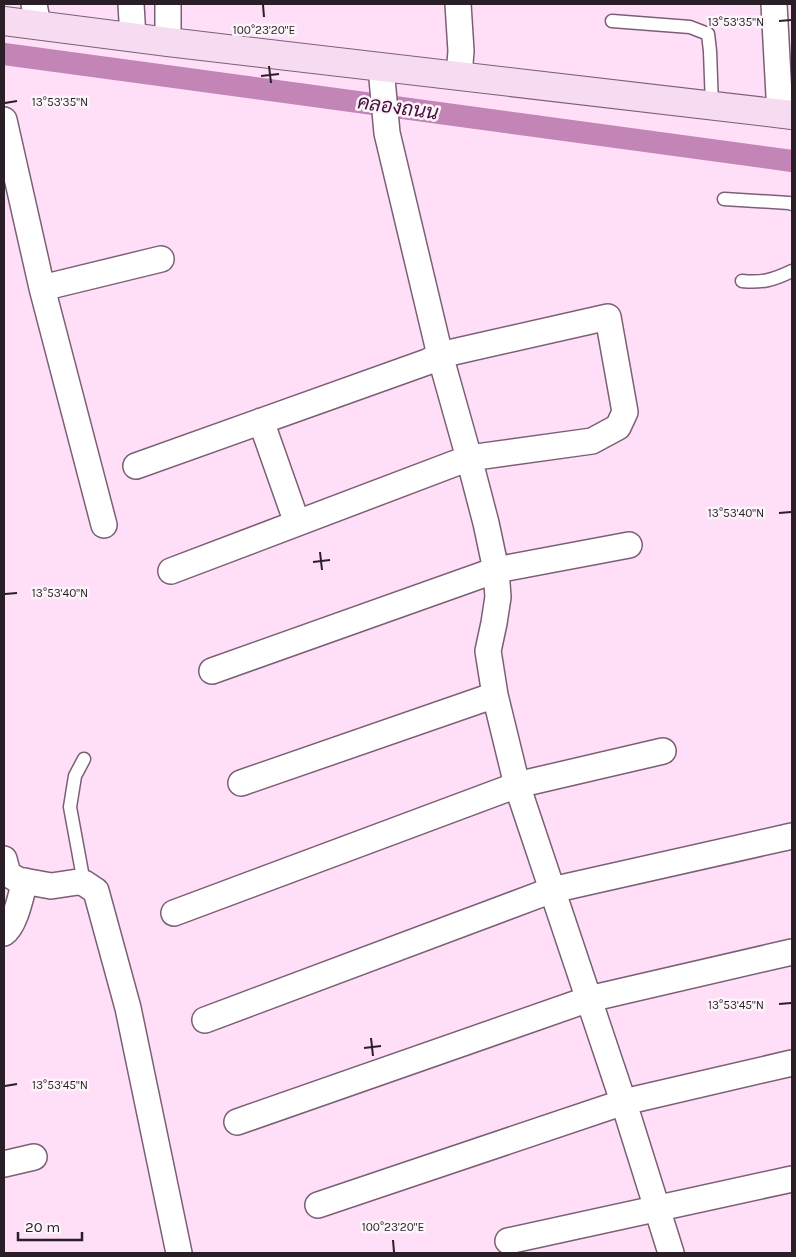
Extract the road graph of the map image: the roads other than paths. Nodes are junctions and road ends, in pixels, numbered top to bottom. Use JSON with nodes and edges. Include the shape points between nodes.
{"nodes":[{"id":1,"x":132,"y":4,"type":"edge"},
{"id":2,"x":168,"y":4,"type":"edge"},
{"id":3,"x":458,"y":4,"type":"edge"},
{"id":4,"x":774,"y":4,"type":"edge"},
{"id":5,"x":36,"y":15,"type":"edge"},
{"id":6,"x":4,"y":21,"type":"edge"},
{"id":7,"x":612,"y":21,"type":"dead end"},
{"id":8,"x":133,"y":38,"type":"junction"},
{"id":9,"x":168,"y":42,"type":"junction"},
{"id":10,"x":459,"y":76,"type":"junction"},
{"id":11,"x":382,"y":77,"type":"junction"},
{"id":12,"x":712,"y":106,"type":"junction"},
{"id":13,"x":786,"y":115,"type":"edge"},
{"id":14,"x":4,"y":120,"type":"edge"},
{"id":15,"x":724,"y":199,"type":"dead end"},
{"id":16,"x":792,"y":204,"type":"edge"},
{"id":17,"x":161,"y":259,"type":"dead end"},
{"id":18,"x":792,"y":271,"type":"edge"},
{"id":19,"x":742,"y":281,"type":"dead end"},
{"id":20,"x":42,"y":288,"type":"junction"},
{"id":21,"x":440,"y":355,"type":"junction"},
{"id":22,"x":261,"y":421,"type":"junction"},
{"id":23,"x":469,"y":458,"type":"junction"},
{"id":24,"x":136,"y":466,"type":"dead end"},
{"id":25,"x":297,"y":523,"type":"junction"},
{"id":26,"x":104,"y":525,"type":"dead end"},
{"id":27,"x":629,"y":545,"type":"dead end"},
{"id":28,"x":496,"y":570,"type":"junction"},
{"id":29,"x":171,"y":571,"type":"dead end"},
{"id":30,"x":212,"y":671,"type":"dead end"},
{"id":31,"x":495,"y":695,"type":"junction"},
{"id":32,"x":663,"y":750,"type":"dead end"},
{"id":33,"x":84,"y":759,"type":"dead end"},
{"id":34,"x":241,"y":783,"type":"dead end"},
{"id":35,"x":517,"y":785,"type":"junction"},
{"id":36,"x":792,"y":836,"type":"edge"},
{"id":37,"x":4,"y":859,"type":"edge"},
{"id":38,"x":26,"y":881,"type":"junction"},
{"id":39,"x":84,"y":883,"type":"junction"},
{"id":40,"x":552,"y":890,"type":"junction"},
{"id":41,"x":174,"y":913,"type":"dead end"},
{"id":42,"x":4,"y":933,"type":"edge"},
{"id":43,"x":792,"y":952,"type":"edge"},
{"id":44,"x":589,"y":999,"type":"junction"},
{"id":45,"x":205,"y":1020,"type":"dead end"},
{"id":46,"x":792,"y":1063,"type":"edge"},
{"id":47,"x":624,"y":1102,"type":"junction"},
{"id":48,"x":237,"y":1122,"type":"dead end"},
{"id":49,"x":34,"y":1157,"type":"dead end"},
{"id":50,"x":4,"y":1164,"type":"edge"},
{"id":51,"x":792,"y":1179,"type":"edge"},
{"id":52,"x":318,"y":1205,"type":"dead end"},
{"id":53,"x":658,"y":1208,"type":"junction"},
{"id":54,"x":508,"y":1241,"type":"dead end"},
{"id":55,"x":179,"y":1253,"type":"edge"},
{"id":56,"x":672,"y":1253,"type":"edge"}],
"edges":[{"from":1,"to":8,"type":"street"},
{"from":2,"to":9,"type":"street"},
{"from":3,"to":10,"type":"street"},
{"from":4,"to":13,"type":"street"},
{"from":5,"to":6,"type":"street"},
{"from":5,"to":8,"type":"street"},
{"from":7,"to":12,"type":"lane","via":[[690,26],[708,34]]},
{"from":8,"to":9,"type":"street"},
{"from":9,"to":11,"type":"street"},
{"from":10,"to":11,"type":"street"},
{"from":10,"to":12,"type":"street"},
{"from":11,"to":21,"type":"street","via":[[387,133]]},
{"from":12,"to":13,"type":"street"},
{"from":14,"to":20,"type":"street"},
{"from":15,"to":16,"type":"lane"},
{"from":17,"to":20,"type":"street"},
{"from":18,"to":19,"type":"lane","via":[[775,279]]},
{"from":20,"to":26,"type":"street"},
{"from":21,"to":22,"type":"street"},
{"from":21,"to":23,"type":"street"},
{"from":21,"to":23,"type":"street","via":[[608,317],[625,412],[618,427],[592,441]]},
{"from":22,"to":24,"type":"street"},
{"from":22,"to":25,"type":"street"},
{"from":23,"to":25,"type":"street"},
{"from":23,"to":28,"type":"street"},
{"from":25,"to":29,"type":"street"},
{"from":27,"to":28,"type":"street"},
{"from":28,"to":30,"type":"street"},
{"from":28,"to":31,"type":"street","via":[[498,597],[488,651]]},
{"from":31,"to":34,"type":"street"},
{"from":31,"to":35,"type":"street"},
{"from":32,"to":35,"type":"street"},
{"from":33,"to":39,"type":"lane","via":[[75,776],[70,807]]},
{"from":35,"to":40,"type":"street"},
{"from":35,"to":41,"type":"street"},
{"from":36,"to":40,"type":"street"},
{"from":37,"to":38,"type":"street","via":[[8,874]]},
{"from":38,"to":39,"type":"street","via":[[51,886]]},
{"from":38,"to":42,"type":"street","via":[[9,930]]},
{"from":39,"to":55,"type":"street","via":[[96,891],[128,1008]]},
{"from":40,"to":44,"type":"street"},
{"from":40,"to":45,"type":"street"},
{"from":43,"to":44,"type":"street"},
{"from":44,"to":47,"type":"street"},
{"from":44,"to":48,"type":"street"},
{"from":46,"to":47,"type":"street"},
{"from":47,"to":52,"type":"street"},
{"from":47,"to":53,"type":"street"},
{"from":49,"to":50,"type":"street"},
{"from":51,"to":53,"type":"street"},
{"from":53,"to":54,"type":"street"},
{"from":53,"to":56,"type":"street"}]}
